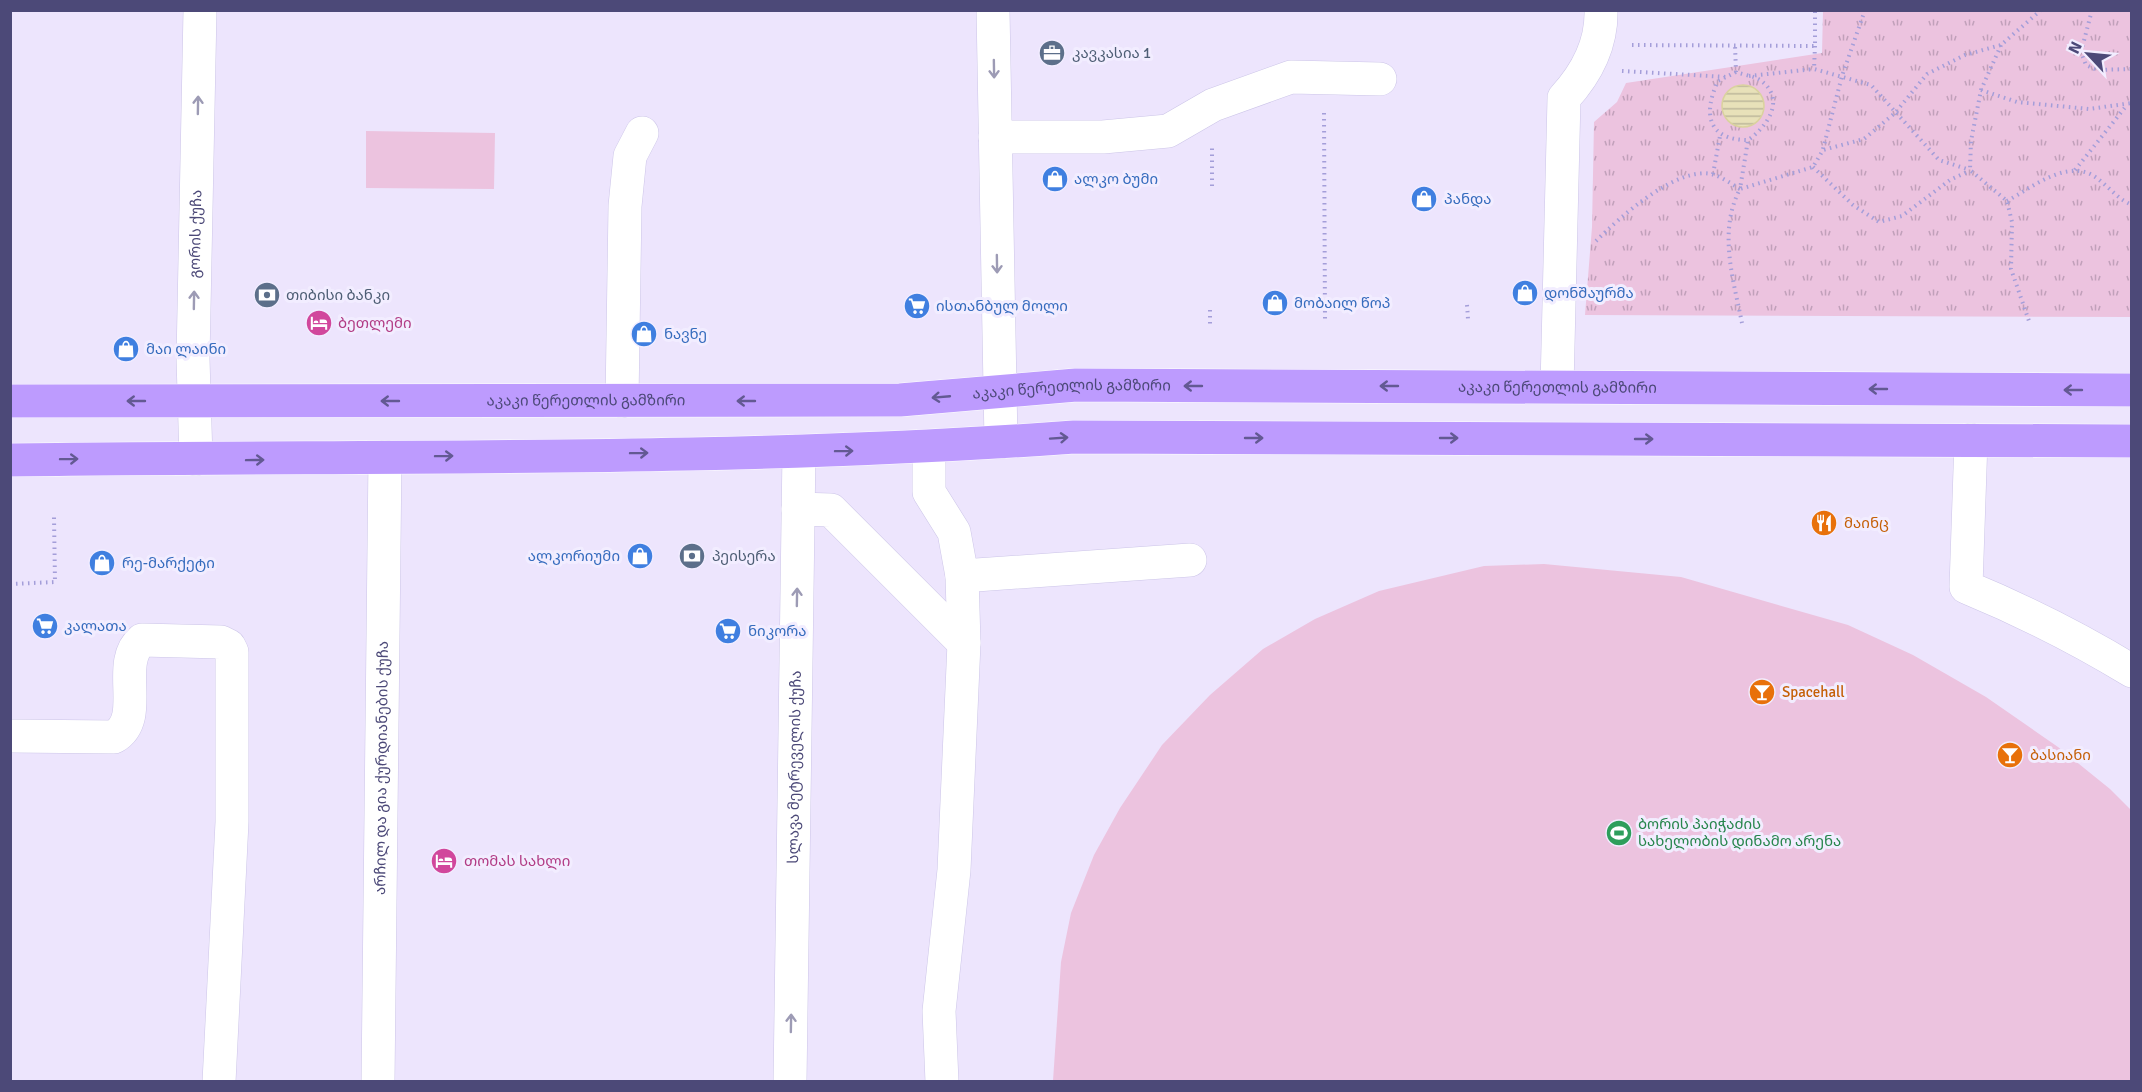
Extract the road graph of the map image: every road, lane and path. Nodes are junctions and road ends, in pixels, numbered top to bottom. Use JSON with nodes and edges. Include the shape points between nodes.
{"nodes":[{"id":1,"x":200,"y":10,"type":"edge"},
{"id":2,"x":993,"y":10,"type":"edge"},
{"id":3,"x":1601,"y":10,"type":"edge"},
{"id":4,"x":1815,"y":10,"type":"edge"},
{"id":5,"x":1865,"y":10,"type":"edge"},
{"id":6,"x":2041,"y":10,"type":"edge"},
{"id":7,"x":2092,"y":10,"type":"edge"},
{"id":8,"x":1735,"y":45,"type":"junction"},
{"id":9,"x":2001,"y":45,"type":"junction"},
{"id":10,"x":1815,"y":46,"type":"junction"},
{"id":11,"x":1590,"y":57,"type":"junction"},
{"id":12,"x":1814,"y":69,"type":"junction"},
{"id":13,"x":2132,"y":69,"type":"edge"},
{"id":14,"x":1737,"y":72,"type":"junction"},
{"id":15,"x":1727,"y":76,"type":"junction"},
{"id":16,"x":1749,"y":76,"type":"junction"},
{"id":17,"x":1842,"y":76,"type":"junction"},
{"id":18,"x":1323,"y":79,"type":"junction"},
{"id":19,"x":1380,"y":79,"type":"dead end"},
{"id":20,"x":1981,"y":90,"type":"junction"},
{"id":21,"x":2129,"y":103,"type":"edge"},
{"id":22,"x":1895,"y":114,"type":"junction"},
{"id":23,"x":642,"y":133,"type":"dead end"},
{"id":24,"x":1720,"y":136,"type":"junction"},
{"id":25,"x":995,"y":137,"type":"junction"},
{"id":26,"x":1748,"y":140,"type":"junction"},
{"id":27,"x":1823,"y":150,"type":"junction"},
{"id":28,"x":1813,"y":167,"type":"junction"},
{"id":29,"x":1970,"y":170,"type":"junction"},
{"id":30,"x":2075,"y":170,"type":"junction"},
{"id":31,"x":1713,"y":174,"type":"junction"},
{"id":32,"x":1740,"y":189,"type":"junction"},
{"id":33,"x":2007,"y":201,"type":"junction"},
{"id":34,"x":2132,"y":205,"type":"edge"},
{"id":35,"x":1591,"y":250,"type":"dead end"},
{"id":36,"x":1467,"y":305,"type":"dead end"},
{"id":37,"x":1210,"y":310,"type":"dead end"},
{"id":38,"x":1468,"y":319,"type":"dead end"},
{"id":39,"x":1325,"y":320,"type":"dead end"},
{"id":40,"x":1742,"y":323,"type":"dead end"},
{"id":41,"x":2030,"y":324,"type":"dead end"},
{"id":42,"x":1210,"y":326,"type":"dead end"},
{"id":43,"x":1557,"y":387,"type":"junction"},
{"id":44,"x":2132,"y":390,"type":"edge"},
{"id":45,"x":999,"y":392,"type":"junction"},
{"id":46,"x":10,"y":400,"type":"edge"},
{"id":47,"x":194,"y":401,"type":"junction"},
{"id":48,"x":622,"y":401,"type":"junction"},
{"id":49,"x":1971,"y":440,"type":"junction"},
{"id":50,"x":2132,"y":441,"type":"edge"},
{"id":51,"x":1001,"y":442,"type":"junction"},
{"id":52,"x":929,"y":448,"type":"junction"},
{"id":53,"x":799,"y":452,"type":"junction"},
{"id":54,"x":385,"y":457,"type":"junction"},
{"id":55,"x":196,"y":459,"type":"junction"},
{"id":56,"x":10,"y":460,"type":"edge"},
{"id":57,"x":798,"y":509,"type":"junction"},
{"id":58,"x":54,"y":517,"type":"dead end"},
{"id":59,"x":1190,"y":560,"type":"dead end"},
{"id":60,"x":962,"y":576,"type":"junction"},
{"id":61,"x":10,"y":584,"type":"edge"},
{"id":62,"x":964,"y":643,"type":"junction"},
{"id":63,"x":2132,"y":671,"type":"edge"},
{"id":64,"x":10,"y":736,"type":"edge"},
{"id":65,"x":219,"y":1082,"type":"edge"},
{"id":66,"x":378,"y":1082,"type":"edge"},
{"id":67,"x":790,"y":1082,"type":"edge"},
{"id":68,"x":942,"y":1082,"type":"edge"}],
"edges":[{"from":47,"to":1,"type":"street","name":"გორის ქუჩა","one_way":true},
{"from":2,"to":25,"type":"street","one_way":true},
{"from":3,"to":11,"type":"street","via":[[1602,31]]},
{"from":4,"to":10,"type":"path"},
{"from":5,"to":17,"type":"path"},
{"from":6,"to":9,"type":"path"},
{"from":7,"to":13,"type":"path","via":[[2081,52],[2086,65],[2097,70]]},
{"from":8,"to":10,"type":"path"},
{"from":8,"to":11,"type":"path"},
{"from":8,"to":14,"type":"path"},
{"from":9,"to":20,"type":"path"},
{"from":9,"to":22,"type":"path","via":[[1965,55],[1927,74]]},
{"from":10,"to":12,"type":"path"},
{"from":11,"to":15,"type":"path"},
{"from":11,"to":43,"type":"street","via":[[1582,78],[1564,99]]},
{"from":12,"to":16,"type":"path"},
{"from":12,"to":17,"type":"path"},
{"from":14,"to":15,"type":"path"},
{"from":14,"to":16,"type":"path"},
{"from":15,"to":24,"type":"path","via":[[1718,81],[1709,101],[1711,121]]},
{"from":16,"to":26,"type":"path","via":[[1761,81],[1772,97],[1772,116]]},
{"from":17,"to":22,"type":"path","via":[[1871,85]]},
{"from":17,"to":27,"type":"path"},
{"from":18,"to":19,"type":"street"},
{"from":18,"to":25,"type":"street","via":[[1291,77],[1213,105],[1168,131],[1103,137]]},
{"from":18,"to":39,"type":"path"},
{"from":20,"to":21,"type":"path","via":[[2017,102],[2089,109]]},
{"from":20,"to":29,"type":"path"},
{"from":21,"to":30,"type":"path"},
{"from":22,"to":27,"type":"path","via":[[1864,139]]},
{"from":22,"to":29,"type":"path","via":[[1939,160]]},
{"from":23,"to":48,"type":"street","via":[[630,156],[625,206]]},
{"from":24,"to":26,"type":"path"},
{"from":24,"to":31,"type":"path"},
{"from":25,"to":45,"type":"street","one_way":true},
{"from":26,"to":32,"type":"path"},
{"from":27,"to":28,"type":"path"},
{"from":28,"to":29,"type":"path","via":[[1852,205],[1879,222],[1902,216]]},
{"from":28,"to":32,"type":"path"},
{"from":29,"to":33,"type":"path"},
{"from":30,"to":33,"type":"path","via":[[2057,174]]},
{"from":30,"to":34,"type":"path","via":[[2095,176]]},
{"from":31,"to":32,"type":"path"},
{"from":31,"to":35,"type":"path","via":[[1678,178],[1620,217]]},
{"from":32,"to":40,"type":"path","via":[[1730,208],[1728,254]]},
{"from":33,"to":41,"type":"path","via":[[2012,222],[2011,269]]},
{"from":36,"to":38,"type":"path"},
{"from":37,"to":42,"type":"path"},
{"from":44,"to":43,"type":"main road","name":"აკაკი წერეთლის გამზირი","one_way":true},
{"from":43,"to":45,"type":"main road","name":"აკაკი წერეთლის გამზირი","one_way":true,"via":[[1076,385]]},
{"from":45,"to":48,"type":"main road","name":"აკაკი წერეთლის გამზირი","one_way":true,"via":[[900,400]]},
{"from":45,"to":51,"type":"street"},
{"from":47,"to":46,"type":"main road","name":"აკაკი წერეთლის გამზირი","one_way":true},
{"from":48,"to":47,"type":"main road","name":"აკაკი წერეთლის გამზირი","one_way":true},
{"from":47,"to":55,"type":"street","name":"გორის ქუჩა"},
{"from":49,"to":50,"type":"main road"},
{"from":51,"to":49,"type":"main road","one_way":true,"via":[[1074,437]]},
{"from":49,"to":63,"type":"street","via":[[1966,587],[2024,611]]},
{"from":51,"to":52,"type":"main road"},
{"from":53,"to":52,"type":"main road","one_way":true},
{"from":52,"to":60,"type":"street","via":[[929,492],[954,532]]},
{"from":54,"to":53,"type":"main road","one_way":true},
{"from":53,"to":57,"type":"street","name":"სლავა მეტრეველის ქუჩა"},
{"from":55,"to":54,"type":"main road","one_way":true},
{"from":54,"to":66,"type":"street","name":"არჩილ და გია ქურდიანების ქუჩა"},
{"from":56,"to":55,"type":"main road","one_way":true},
{"from":57,"to":62,"type":"street","via":[[831,510]]},
{"from":67,"to":57,"type":"street","name":"სლავა მეტრეველის ქუჩა","one_way":true},
{"from":58,"to":61,"type":"path","via":[[55,582]]},
{"from":59,"to":60,"type":"street"},
{"from":60,"to":62,"type":"street"},
{"from":62,"to":68,"type":"street","via":[[954,870],[939,1011]]},
{"from":64,"to":65,"type":"street","via":[[114,737],[123,732],[127,721],[131,654],[142,640],[221,642],[229,646],[232,822]]}]}
